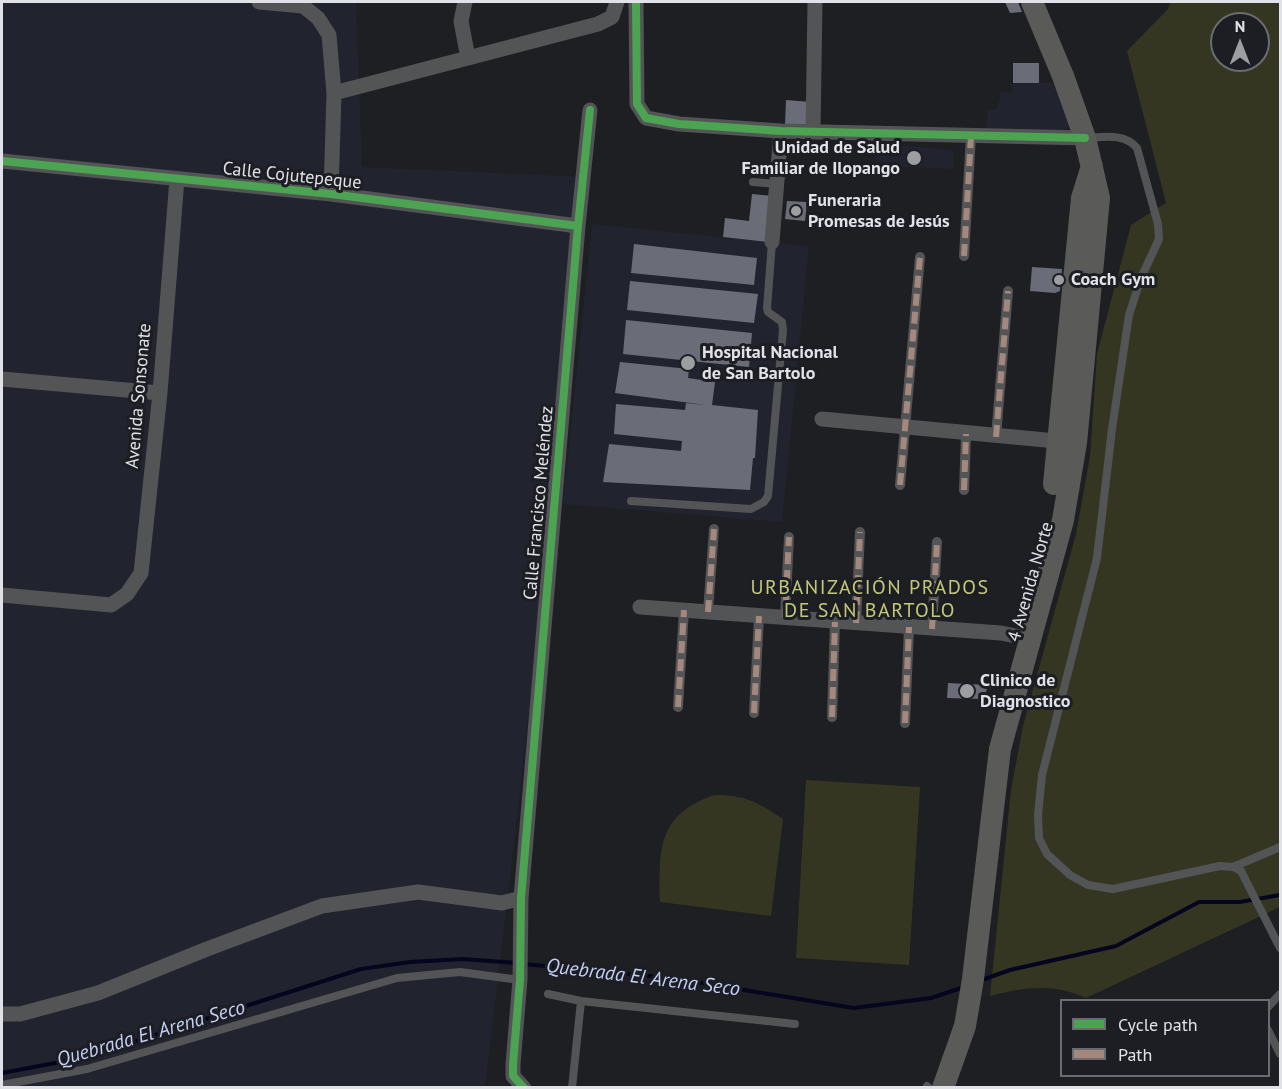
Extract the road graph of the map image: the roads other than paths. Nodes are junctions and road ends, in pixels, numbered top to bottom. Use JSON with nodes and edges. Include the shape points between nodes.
{"nodes":[{"id":1,"x":259,"y":2,"type":"edge"},
{"id":2,"x":465,"y":2,"type":"edge"},
{"id":3,"x":617,"y":2,"type":"edge"},
{"id":4,"x":636,"y":2,"type":"edge"},
{"id":5,"x":815,"y":2,"type":"edge"},
{"id":6,"x":1032,"y":2,"type":"edge"},
{"id":7,"x":468,"y":58,"type":"junction"},
{"id":8,"x":334,"y":93,"type":"junction"},
{"id":9,"x":590,"y":110,"type":"dead end"},
{"id":10,"x":781,"y":131,"type":"junction"},
{"id":11,"x":813,"y":132,"type":"junction"},
{"id":12,"x":971,"y":136,"type":"junction"},
{"id":13,"x":1084,"y":138,"type":"junction"},
{"id":14,"x":2,"y":161,"type":"edge"},
{"id":15,"x":177,"y":179,"type":"junction"},
{"id":16,"x":753,"y":182,"type":"dead end"},
{"id":17,"x":777,"y":184,"type":"junction"},
{"id":18,"x":331,"y":194,"type":"junction"},
{"id":19,"x":578,"y":226,"type":"junction"},
{"id":20,"x":772,"y":242,"type":"joint"},
{"id":21,"x":964,"y":256,"type":"dead end"},
{"id":22,"x":920,"y":257,"type":"dead end"},
{"id":23,"x":1008,"y":291,"type":"dead end"},
{"id":24,"x":2,"y":379,"type":"edge"},
{"id":25,"x":160,"y":393,"type":"junction"},
{"id":26,"x":822,"y":419,"type":"dead end"},
{"id":27,"x":904,"y":428,"type":"junction"},
{"id":28,"x":966,"y":434,"type":"junction"},
{"id":29,"x":996,"y":437,"type":"junction"},
{"id":30,"x":1068,"y":442,"type":"junction"},
{"id":31,"x":900,"y":485,"type":"dead end"},
{"id":32,"x":964,"y":490,"type":"dead end"},
{"id":33,"x":631,"y":501,"type":"dead end"},
{"id":34,"x":714,"y":529,"type":"dead end"},
{"id":35,"x":860,"y":532,"type":"dead end"},
{"id":36,"x":789,"y":537,"type":"dead end"},
{"id":37,"x":937,"y":542,"type":"dead end"},
{"id":38,"x":2,"y":595,"type":"edge"},
{"id":39,"x":640,"y":607,"type":"dead end"},
{"id":40,"x":684,"y":610,"type":"junction"},
{"id":41,"x":708,"y":612,"type":"junction"},
{"id":42,"x":759,"y":616,"type":"junction"},
{"id":43,"x":785,"y":618,"type":"junction"},
{"id":44,"x":835,"y":622,"type":"junction"},
{"id":45,"x":856,"y":623,"type":"junction"},
{"id":46,"x":909,"y":627,"type":"junction"},
{"id":47,"x":932,"y":629,"type":"junction"},
{"id":48,"x":1023,"y":637,"type":"junction"},
{"id":49,"x":678,"y":707,"type":"dead end"},
{"id":50,"x":754,"y":713,"type":"dead end"},
{"id":51,"x":832,"y":717,"type":"dead end"},
{"id":52,"x":905,"y":723,"type":"dead end"},
{"id":53,"x":1281,"y":847,"type":"edge"},
{"id":54,"x":1233,"y":867,"type":"junction"},
{"id":55,"x":521,"y":898,"type":"junction"},
{"id":56,"x":1281,"y":948,"type":"edge"},
{"id":57,"x":520,"y":976,"type":"junction"},
{"id":58,"x":548,"y":994,"type":"dead end"},
{"id":59,"x":1281,"y":994,"type":"edge"},
{"id":60,"x":581,"y":1000,"type":"junction"},
{"id":61,"x":1270,"y":1006,"type":"edge"},
{"id":62,"x":2,"y":1014,"type":"edge"},
{"id":63,"x":795,"y":1024,"type":"dead end"},
{"id":64,"x":1270,"y":1032,"type":"edge"},
{"id":65,"x":1281,"y":1054,"type":"edge"},
{"id":66,"x":2,"y":1085,"type":"edge"},
{"id":67,"x":931,"y":1087,"type":"edge"},
{"id":68,"x":524,"y":1088,"type":"edge"},
{"id":69,"x":572,"y":1088,"type":"edge"}],
"edges":[{"from":1,"to":8,"type":"street","via":[[303,6],[318,18],[328,35]]},
{"from":2,"to":7,"type":"street","via":[[461,21]]},
{"from":3,"to":7,"type":"street","via":[[612,17],[598,24]]},
{"from":4,"to":10,"type":"street","via":[[638,104],[646,118]]},
{"from":5,"to":11,"type":"street"},
{"from":6,"to":13,"type":"main road","name":"4 Avenida Norte"},
{"from":7,"to":8,"type":"street"},
{"from":8,"to":18,"type":"street"},
{"from":9,"to":19,"type":"street","name":"Calle Francisco Meléndez"},
{"from":10,"to":11,"type":"street"},
{"from":10,"to":17,"type":"street"},
{"from":11,"to":12,"type":"street"},
{"from":12,"to":13,"type":"street"},
{"from":12,"to":21,"type":"street"},
{"from":13,"to":30,"type":"main road","name":"4 Avenida Norte","via":[[1092,165],[1082,198]]},
{"from":13,"to":54,"type":"lane","via":[[1123,138],[1137,148],[1159,239],[1130,315],[1097,558],[1042,775],[1039,838],[1047,854],[1070,875],[1088,885],[1113,889],[1220,866]]},
{"from":14,"to":15,"type":"street","name":"Calle Cojutepeque"},
{"from":15,"to":18,"type":"street","name":"Calle Cojutepeque"},
{"from":15,"to":25,"type":"street","name":"Avenida Sonsonate"},
{"from":16,"to":17,"type":"lane"},
{"from":17,"to":20,"type":"street"},
{"from":18,"to":19,"type":"street","name":"Calle Cojutepeque"},
{"from":19,"to":55,"type":"street","name":"Calle Francisco Meléndez"},
{"from":20,"to":33,"type":"lane","via":[[767,308],[782,322],[783,330],[768,496],[751,509]]},
{"from":22,"to":27,"type":"street"},
{"from":23,"to":29,"type":"street"},
{"from":24,"to":25,"type":"street"},
{"from":25,"to":38,"type":"street","name":"Avenida Sonsonate","via":[[141,573],[127,594],[111,605]]},
{"from":26,"to":27,"type":"street"},
{"from":27,"to":28,"type":"street"},
{"from":27,"to":31,"type":"street"},
{"from":28,"to":29,"type":"street"},
{"from":28,"to":32,"type":"street"},
{"from":29,"to":30,"type":"street"},
{"from":30,"to":48,"type":"main road","name":"4 Avenida Norte"},
{"from":34,"to":41,"type":"street"},
{"from":35,"to":45,"type":"street"},
{"from":36,"to":43,"type":"street"},
{"from":37,"to":47,"type":"street"},
{"from":39,"to":40,"type":"street"},
{"from":40,"to":41,"type":"street"},
{"from":40,"to":49,"type":"street"},
{"from":41,"to":42,"type":"street"},
{"from":42,"to":43,"type":"street"},
{"from":42,"to":50,"type":"street"},
{"from":43,"to":44,"type":"street"},
{"from":44,"to":45,"type":"street"},
{"from":44,"to":51,"type":"street"},
{"from":45,"to":46,"type":"street"},
{"from":46,"to":47,"type":"street"},
{"from":46,"to":52,"type":"street"},
{"from":47,"to":48,"type":"street"},
{"from":48,"to":67,"type":"main road","name":"4 Avenida Norte","via":[[986,746],[965,987]]},
{"from":53,"to":54,"type":"lane"},
{"from":54,"to":56,"type":"lane","via":[[1241,871]]},
{"from":55,"to":57,"type":"street","name":"Calle Francisco Meléndez"},
{"from":55,"to":62,"type":"street","via":[[502,903],[418,892],[322,906],[98,993],[20,1014]]},
{"from":57,"to":66,"type":"lane","via":[[460,972],[397,978],[87,1069]]},
{"from":57,"to":68,"type":"street","name":"Calle Francisco Meléndez","via":[[513,1076]]},
{"from":58,"to":60,"type":"lane"},
{"from":59,"to":61,"type":"lane"},
{"from":60,"to":63,"type":"lane"},
{"from":60,"to":69,"type":"lane"},
{"from":64,"to":65,"type":"lane"}]}
